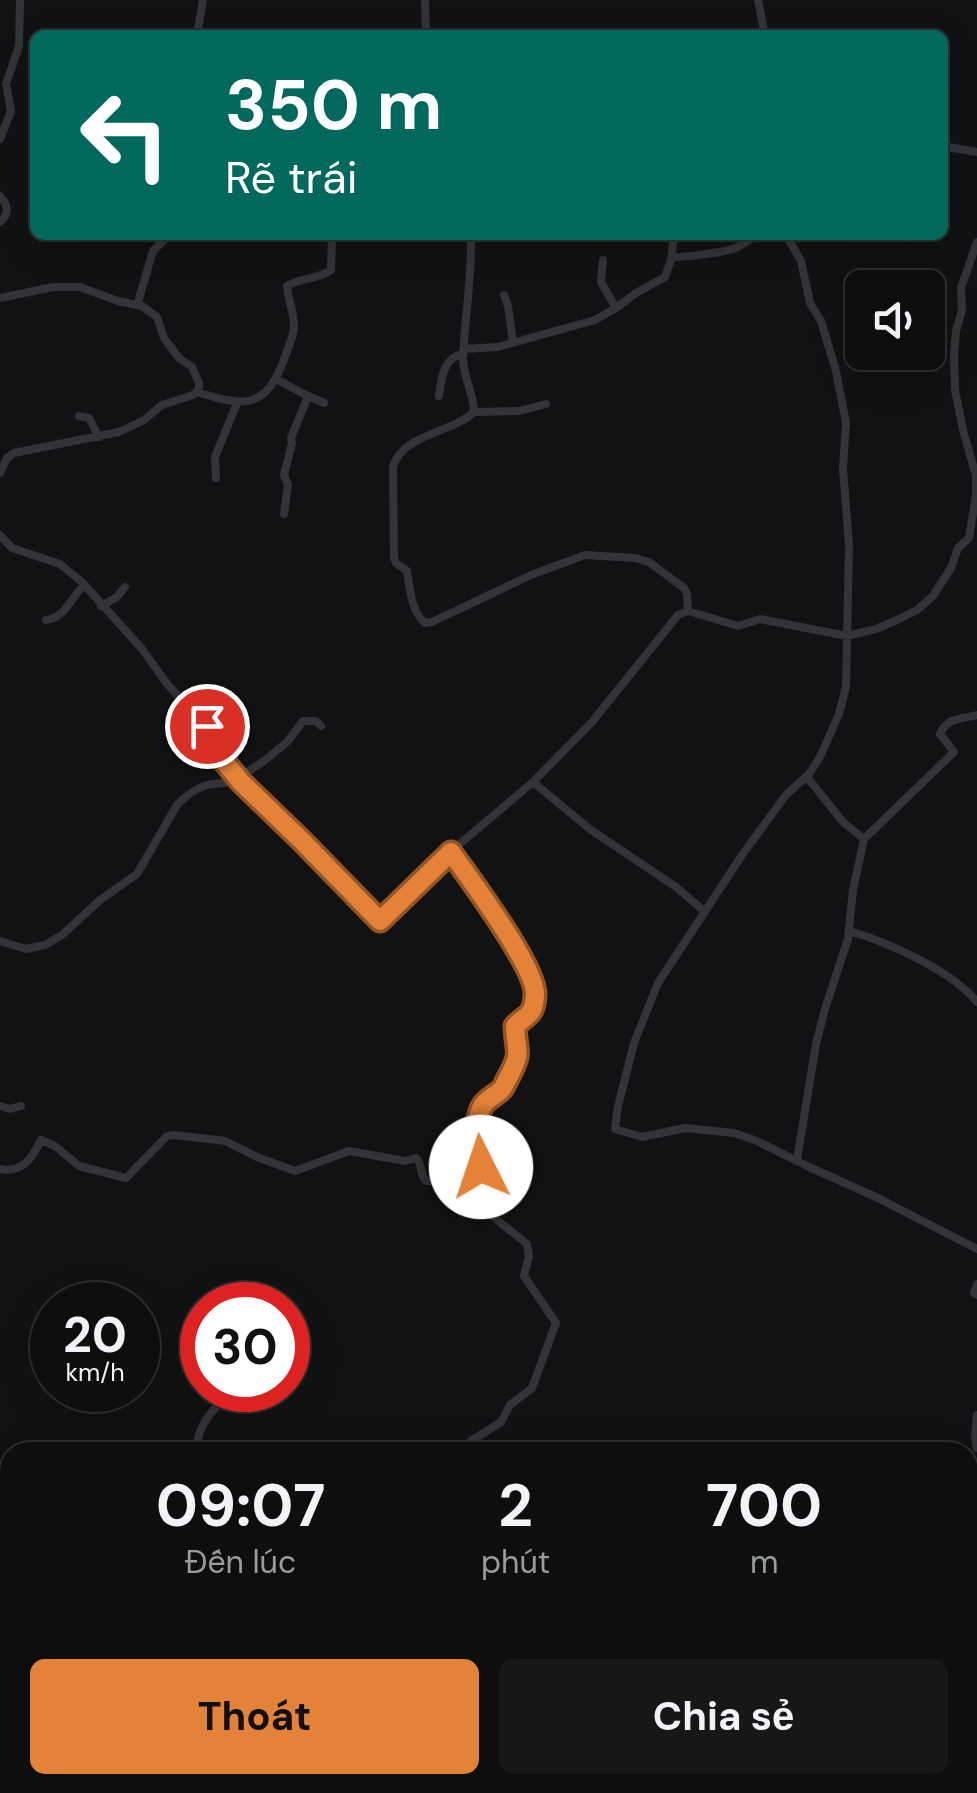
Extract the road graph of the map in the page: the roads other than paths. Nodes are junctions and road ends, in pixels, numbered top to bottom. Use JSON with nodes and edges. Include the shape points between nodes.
{"nodes":[{"id":1,"x":20,"y":0,"type":"edge"},
{"id":2,"x":203,"y":0,"type":"edge"},
{"id":3,"x":425,"y":0,"type":"edge"},
{"id":4,"x":758,"y":0,"type":"edge"},
{"id":5,"x":198,"y":30,"type":"edge"},
{"id":6,"x":426,"y":30,"type":"edge"},
{"id":7,"x":763,"y":30,"type":"edge"},
{"id":8,"x":0,"y":140,"type":"edge"},
{"id":9,"x":948,"y":147,"type":"edge"},
{"id":10,"x":977,"y":152,"type":"edge"},
{"id":11,"x":0,"y":196,"type":"edge"},
{"id":12,"x":0,"y":222,"type":"edge"},
{"id":13,"x":164,"y":240,"type":"edge"},
{"id":14,"x":332,"y":240,"type":"edge"},
{"id":15,"x":471,"y":240,"type":"edge"},
{"id":16,"x":673,"y":240,"type":"edge"},
{"id":17,"x":748,"y":240,"type":"edge"},
{"id":18,"x":789,"y":240,"type":"edge"},
{"id":19,"x":977,"y":242,"type":"edge"},
{"id":20,"x":672,"y":257,"type":"junction"},
{"id":21,"x":603,"y":260,"type":"dead end"},
{"id":22,"x":504,"y":295,"type":"dead end"},
{"id":23,"x":0,"y":298,"type":"edge"},
{"id":24,"x":137,"y":305,"type":"junction"},
{"id":25,"x":616,"y":308,"type":"junction"},
{"id":26,"x":513,"y":342,"type":"junction"},
{"id":27,"x":463,"y":351,"type":"junction"},
{"id":28,"x":276,"y":379,"type":"junction"},
{"id":29,"x":197,"y":392,"type":"junction"},
{"id":30,"x":308,"y":396,"type":"junction"},
{"id":31,"x":440,"y":396,"type":"dead end"},
{"id":32,"x":237,"y":403,"type":"junction"},
{"id":33,"x":324,"y":403,"type":"dead end"},
{"id":34,"x":546,"y":404,"type":"dead end"},
{"id":35,"x":474,"y":412,"type":"junction"},
{"id":36,"x":79,"y":416,"type":"dead end"},
{"id":37,"x":99,"y":437,"type":"junction"},
{"id":38,"x":0,"y":473,"type":"edge"},
{"id":39,"x":216,"y":478,"type":"dead end"},
{"id":40,"x":284,"y":514,"type":"dead end"},
{"id":41,"x":0,"y":536,"type":"edge"},
{"id":42,"x":973,"y":539,"type":"edge"},
{"id":43,"x":84,"y":584,"type":"junction"},
{"id":44,"x":125,"y":587,"type":"dead end"},
{"id":45,"x":102,"y":606,"type":"junction"},
{"id":46,"x":688,"y":611,"type":"junction"},
{"id":47,"x":46,"y":620,"type":"dead end"},
{"id":48,"x":848,"y":636,"type":"junction"},
{"id":49,"x":977,"y":715,"type":"edge"},
{"id":50,"x":321,"y":726,"type":"dead end"},
{"id":51,"x":807,"y":777,"type":"junction"},
{"id":52,"x":239,"y":780,"type":"junction"},
{"id":53,"x":534,"y":782,"type":"junction"},
{"id":54,"x":864,"y":839,"type":"junction"},
{"id":55,"x":451,"y":852,"type":"junction"},
{"id":56,"x":704,"y":911,"type":"junction"},
{"id":57,"x":849,"y":931,"type":"junction"},
{"id":58,"x":0,"y":941,"type":"edge"},
{"id":59,"x":977,"y":1002,"type":"edge"},
{"id":60,"x":0,"y":1106,"type":"edge"},
{"id":61,"x":21,"y":1106,"type":"dead end"},
{"id":62,"x":797,"y":1160,"type":"junction"},
{"id":63,"x":0,"y":1169,"type":"edge"},
{"id":64,"x":473,"y":1182,"type":"junction"},
{"id":65,"x":977,"y":1249,"type":"edge"},
{"id":66,"x":977,"y":1284,"type":"edge"},
{"id":67,"x":977,"y":1295,"type":"edge"},
{"id":68,"x":212,"y":1412,"type":"edge"},
{"id":69,"x":977,"y":1414,"type":"edge"},
{"id":70,"x":196,"y":1442,"type":"edge"},
{"id":71,"x":469,"y":1442,"type":"edge"},
{"id":72,"x":976,"y":1442,"type":"edge"}],
"edges":[{"from":1,"to":8,"type":"street","via":[[19,46],[6,84],[11,111]]},
{"from":2,"to":5,"type":"street"},
{"from":3,"to":6,"type":"street"},
{"from":4,"to":7,"type":"street"},
{"from":9,"to":10,"type":"street"},
{"from":11,"to":12,"type":"street","via":[[8,210]]},
{"from":13,"to":24,"type":"street","via":[[153,251]]},
{"from":14,"to":28,"type":"street","via":[[331,270],[287,286],[294,329]]},
{"from":15,"to":27,"type":"street"},
{"from":16,"to":20,"type":"street"},
{"from":17,"to":20,"type":"street","via":[[734,249]]},
{"from":18,"to":48,"type":"street","via":[[822,321],[846,424]]},
{"from":19,"to":42,"type":"street","via":[[962,284],[954,354],[955,390],[976,476]]},
{"from":20,"to":25,"type":"street","via":[[662,280]]},
{"from":21,"to":25,"type":"street","via":[[600,282]]},
{"from":22,"to":26,"type":"street"},
{"from":23,"to":24,"type":"street","via":[[80,287]]},
{"from":24,"to":29,"type":"street","via":[[157,317],[164,338],[192,367]]},
{"from":25,"to":26,"type":"street"},
{"from":26,"to":27,"type":"street"},
{"from":27,"to":31,"type":"street","via":[[445,366]]},
{"from":27,"to":35,"type":"street"},
{"from":28,"to":30,"type":"street"},
{"from":28,"to":32,"type":"street","via":[[252,400]]},
{"from":29,"to":32,"type":"street"},
{"from":29,"to":37,"type":"street"},
{"from":30,"to":33,"type":"street"},
{"from":30,"to":40,"type":"street","via":[[291,438]]},
{"from":32,"to":39,"type":"street","via":[[214,456]]},
{"from":34,"to":35,"type":"street"},
{"from":35,"to":46,"type":"street","via":[[406,448],[393,466],[394,558],[407,571],[421,621],[432,622],[575,557],[602,554],[648,562],[684,588]]},
{"from":36,"to":37,"type":"street","via":[[89,418]]},
{"from":37,"to":38,"type":"street","via":[[14,453]]},
{"from":41,"to":43,"type":"street","via":[[12,548],[60,564]]},
{"from":42,"to":48,"type":"street","via":[[958,548],[925,604],[876,630]]},
{"from":43,"to":45,"type":"street"},
{"from":43,"to":47,"type":"street","via":[[68,608]]},
{"from":44,"to":45,"type":"street"},
{"from":45,"to":52,"type":"street","via":[[212,732]]},
{"from":46,"to":48,"type":"street","via":[[738,626],[760,618]]},
{"from":46,"to":53,"type":"street","via":[[673,620]]},
{"from":48,"to":51,"type":"street","via":[[842,702]]},
{"from":49,"to":54,"type":"street","via":[[943,727],[940,734],[954,752]]},
{"from":50,"to":52,"type":"street","via":[[302,721],[287,742]]},
{"from":51,"to":54,"type":"street"},
{"from":51,"to":56,"type":"street","via":[[778,805]]},
{"from":52,"to":55,"type":"street","via":[[380,921]]},
{"from":52,"to":58,"type":"street","via":[[190,793],[136,874],[54,941],[26,949]]},
{"from":53,"to":55,"type":"street"},
{"from":53,"to":56,"type":"street"},
{"from":54,"to":57,"type":"street"},
{"from":55,"to":64,"type":"street","via":[[535,987],[530,1015],[515,1026],[518,1061],[478,1116],[483,1160]]},
{"from":56,"to":62,"type":"street","via":[[651,997],[615,1130],[642,1137],[686,1128],[734,1133]]},
{"from":57,"to":59,"type":"street","via":[[934,969]]},
{"from":57,"to":62,"type":"street","via":[[816,1044]]},
{"from":60,"to":61,"type":"street"},
{"from":62,"to":65,"type":"street"},
{"from":63,"to":64,"type":"street","via":[[19,1168],[41,1140],[79,1166],[126,1178],[175,1134],[225,1141],[296,1171],[351,1152],[416,1158],[427,1181]]},
{"from":64,"to":71,"type":"street","via":[[481,1207],[527,1244],[524,1276],[556,1323],[532,1388],[501,1422]]},
{"from":66,"to":67,"type":"street"},
{"from":68,"to":70,"type":"street"},
{"from":69,"to":72,"type":"street"}]}
